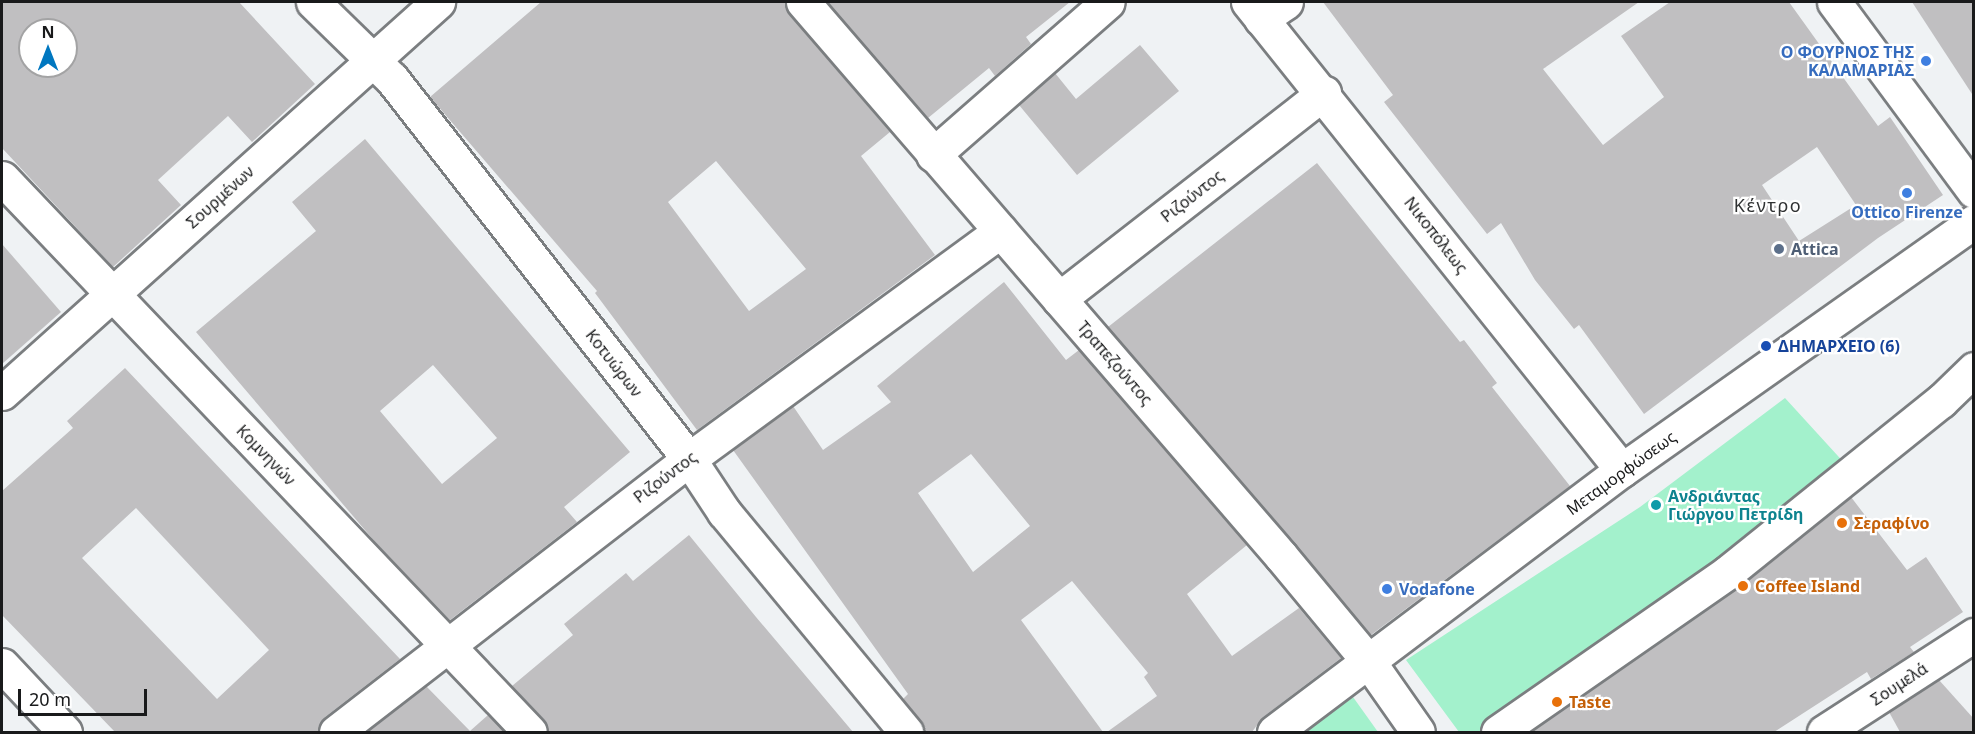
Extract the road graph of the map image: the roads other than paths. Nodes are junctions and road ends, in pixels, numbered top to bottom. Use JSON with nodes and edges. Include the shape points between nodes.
{"nodes":[{"id":1,"x":313,"y":2,"type":"edge"},
{"id":2,"x":438,"y":2,"type":"edge"},
{"id":3,"x":803,"y":2,"type":"edge"},
{"id":4,"x":1108,"y":2,"type":"edge"},
{"id":5,"x":1834,"y":2,"type":"edge"},
{"id":6,"x":1265,"y":7,"type":"edge"},
{"id":7,"x":372,"y":61,"type":"junction"},
{"id":8,"x":1324,"y":93,"type":"junction"},
{"id":9,"x":933,"y":155,"type":"junction"},
{"id":10,"x":2,"y":178,"type":"edge"},
{"id":11,"x":1974,"y":191,"type":"edge"},
{"id":12,"x":1974,"y":222,"type":"edge"},
{"id":13,"x":1000,"y":231,"type":"junction"},
{"id":14,"x":112,"y":294,"type":"junction"},
{"id":15,"x":1059,"y":299,"type":"junction"},
{"id":16,"x":1974,"y":369,"type":"edge"},
{"id":17,"x":2,"y":393,"type":"edge"},
{"id":18,"x":689,"y":459,"type":"junction"},
{"id":19,"x":1622,"y":470,"type":"junction"},
{"id":20,"x":1974,"y":635,"type":"edge"},
{"id":21,"x":446,"y":645,"type":"junction"},
{"id":22,"x":1369,"y":662,"type":"junction"},
{"id":23,"x":2,"y":665,"type":"edge"},
{"id":24,"x":65,"y":732,"type":"edge"},
{"id":25,"x":336,"y":732,"type":"edge"},
{"id":26,"x":531,"y":732,"type":"edge"},
{"id":27,"x":906,"y":732,"type":"edge"},
{"id":28,"x":1274,"y":732,"type":"edge"},
{"id":29,"x":1418,"y":732,"type":"edge"},
{"id":30,"x":1498,"y":732,"type":"edge"},
{"id":31,"x":1824,"y":732,"type":"edge"}],
"edges":[{"from":1,"to":7,"type":"street","name":"Κοτυώρων"},
{"from":2,"to":7,"type":"street","name":"Σουρμένων"},
{"from":3,"to":9,"type":"street","name":"Τραπεζούντος"},
{"from":4,"to":9,"type":"street"},
{"from":5,"to":11,"type":"street"},
{"from":6,"to":8,"type":"street","name":"Νικοπόλεως"},
{"from":7,"to":14,"type":"street","name":"Σουρμένων"},
{"from":7,"to":18,"type":"street","name":"Κοτυώρων","via":[[392,79]]},
{"from":8,"to":15,"type":"street","name":"Ριζούντος"},
{"from":8,"to":19,"type":"street","name":"Νικοπόλεως"},
{"from":9,"to":13,"type":"street","name":"Τραπεζούντος"},
{"from":10,"to":14,"type":"street","name":"Κομνηνών"},
{"from":12,"to":19,"type":"street","name":"Μεταμορφώσεως"},
{"from":13,"to":15,"type":"street","name":"Τραπεζούντος"},
{"from":13,"to":18,"type":"street","name":"Ριζούντος"},
{"from":14,"to":17,"type":"street","name":"Σουρμένων"},
{"from":14,"to":21,"type":"street","name":"Κομνηνών"},
{"from":15,"to":22,"type":"street","name":"Τραπεζούντος"},
{"from":16,"to":30,"type":"street","via":[[1941,401],[1728,572]]},
{"from":18,"to":21,"type":"street","name":"Ριζούντος"},
{"from":18,"to":27,"type":"street","name":"Κοτυώρων","via":[[724,512]]},
{"from":19,"to":22,"type":"street","name":"Μεταμορφώσεως"},
{"from":20,"to":31,"type":"street","name":"Σουμελά"},
{"from":21,"to":25,"type":"street","name":"Ριζούντος"},
{"from":21,"to":26,"type":"street","name":"Κομνηνών"},
{"from":22,"to":28,"type":"street","name":"Μεταμορφώσεως"},
{"from":22,"to":29,"type":"street","name":"Τραπεζούντος"},
{"from":23,"to":24,"type":"street"}]}
